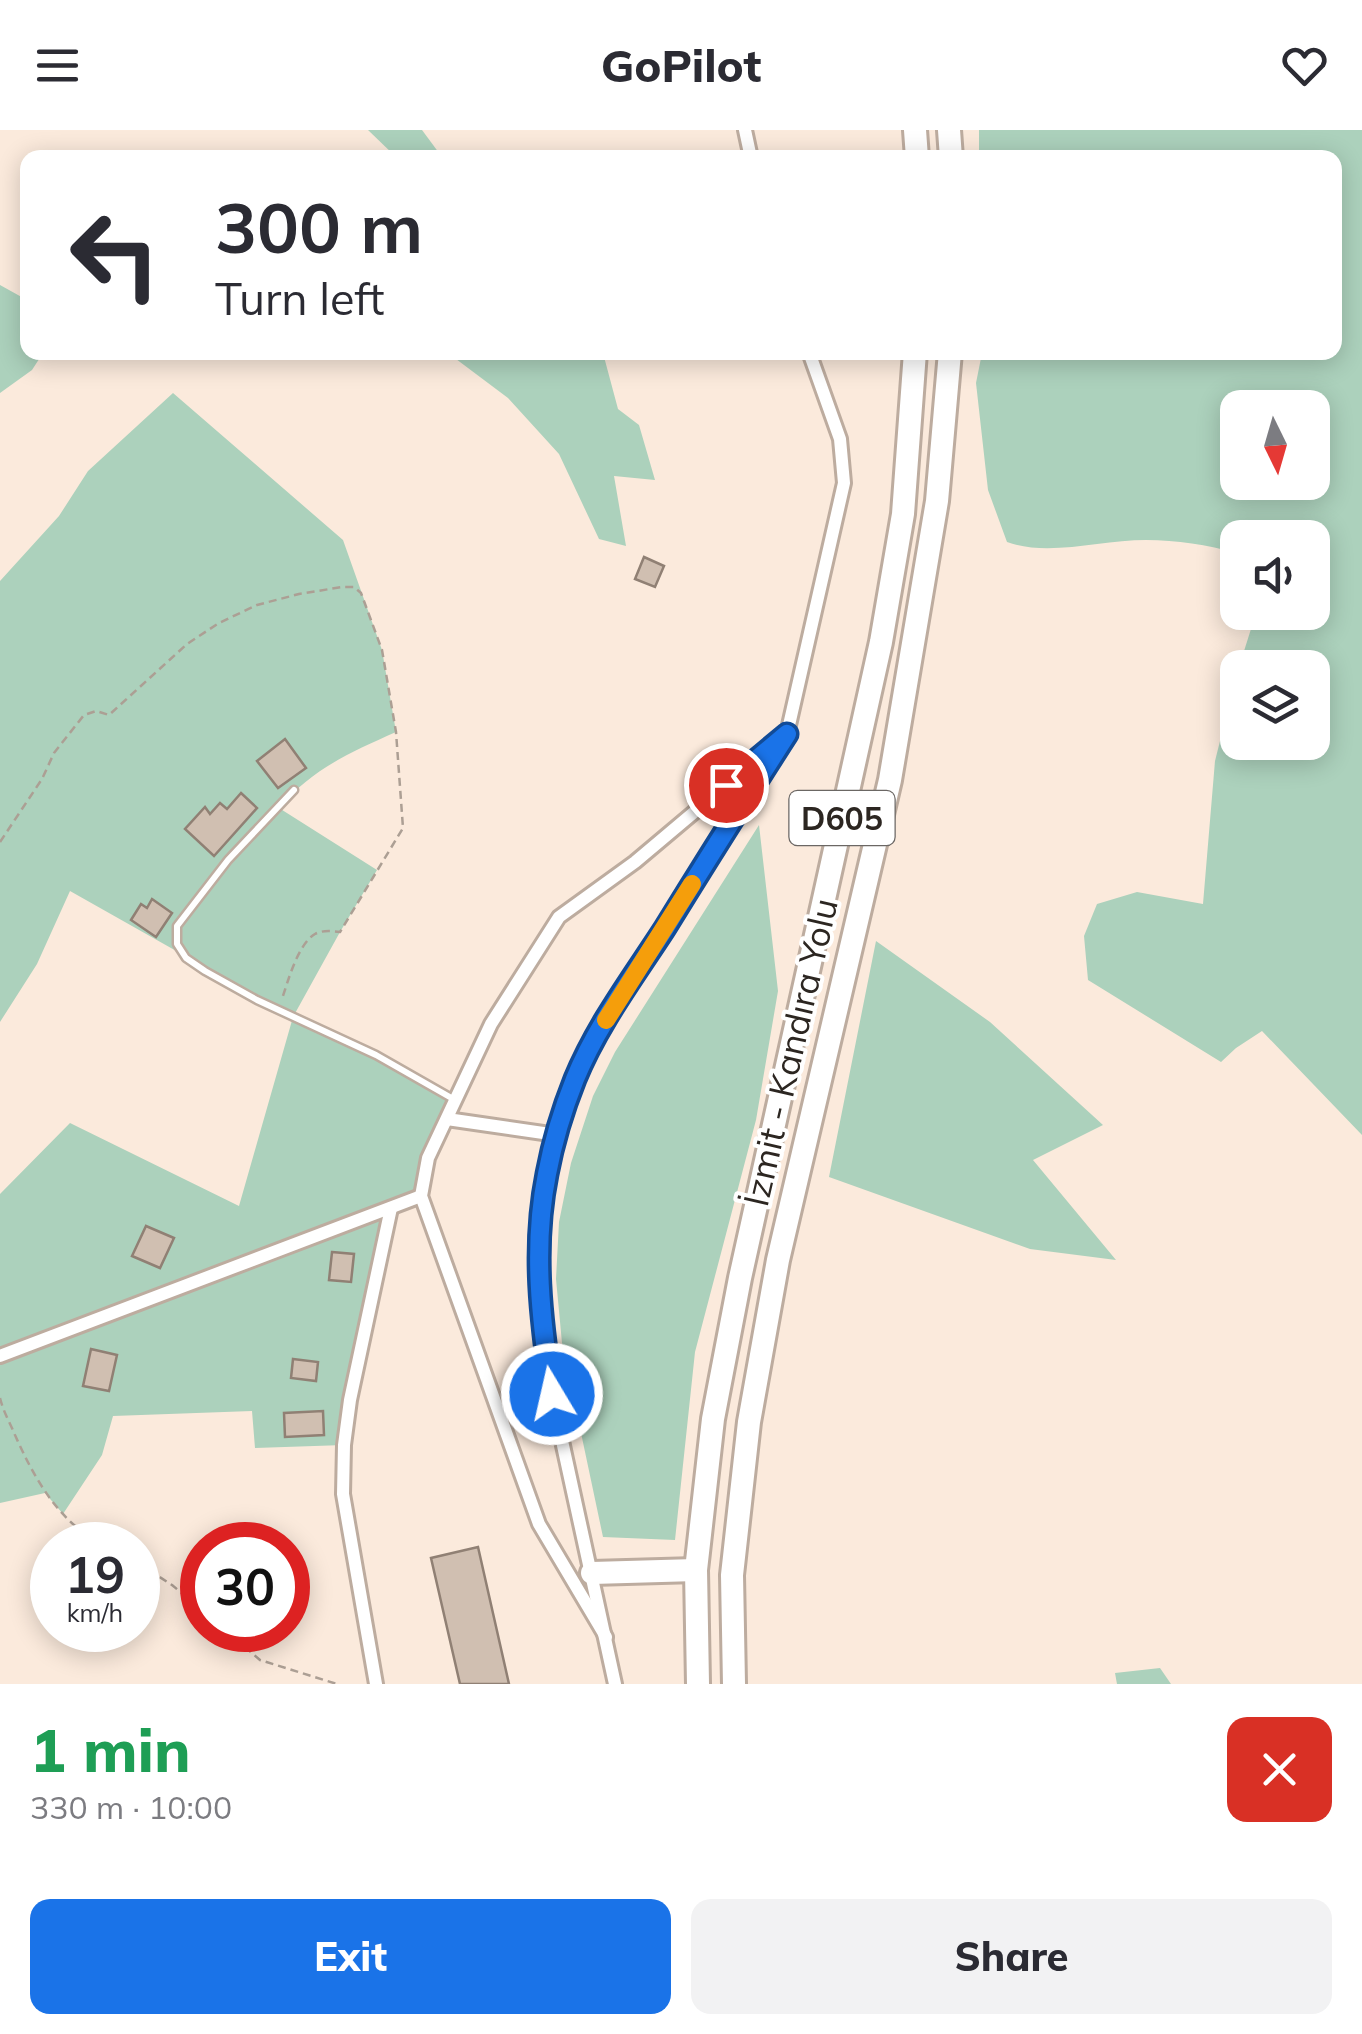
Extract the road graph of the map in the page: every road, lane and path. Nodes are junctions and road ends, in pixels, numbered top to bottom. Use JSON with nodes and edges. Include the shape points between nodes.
{"nodes":[{"id":1,"x":812,"y":360,"type":"edge"},
{"id":2,"x":914,"y":360,"type":"edge"},
{"id":3,"x":949,"y":360,"type":"edge"},
{"id":4,"x":787,"y":734,"type":"junction"},
{"id":5,"x":294,"y":790,"type":"dead end"},
{"id":6,"x":0,"y":842,"type":"edge"},
{"id":7,"x":278,"y":1010,"type":"junction"},
{"id":8,"x":456,"y":1101,"type":"junction"},
{"id":9,"x":447,"y":1119,"type":"junction"},
{"id":10,"x":557,"y":1135,"type":"junction"},
{"id":11,"x":421,"y":1196,"type":"junction"},
{"id":12,"x":390,"y":1208,"type":"junction"},
{"id":13,"x":0,"y":1356,"type":"edge"},
{"id":14,"x":0,"y":1398,"type":"edge"},
{"id":15,"x":70,"y":1522,"type":"edge"},
{"id":16,"x":696,"y":1570,"type":"junction"},
{"id":17,"x":592,"y":1573,"type":"junction"},
{"id":18,"x":606,"y":1637,"type":"junction"},
{"id":19,"x":251,"y":1652,"type":"edge"},
{"id":20,"x":337,"y":1684,"type":"edge"},
{"id":21,"x":376,"y":1684,"type":"edge"},
{"id":22,"x":615,"y":1684,"type":"edge"},
{"id":23,"x":698,"y":1684,"type":"edge"},
{"id":24,"x":734,"y":1684,"type":"edge"}],
"edges":[{"from":1,"to":4,"type":"street","via":[[840,438],[844,482]]},
{"from":2,"to":16,"type":"highway","name":"İzmit - Kandıra Yolu","number":"D605","via":[[903,514],[881,642],[740,1278],[713,1419]]},
{"from":3,"to":24,"type":"highway","via":[[936,501],[890,780],[778,1260],[749,1422],[732,1576]]},
{"from":4,"to":8,"type":"street","via":[[559,917],[492,1024]]},
{"from":4,"to":10,"type":"street","via":[[603,1026],[576,1077]]},
{"from":5,"to":7,"type":"lane","via":[[177,926],[186,958]]},
{"from":6,"to":7,"type":"path","via":[[84,716],[109,715],[219,623],[257,605],[354,587],[382,650],[403,828],[340,932],[313,934],[304,946]]},
{"from":7,"to":8,"type":"lane"},
{"from":8,"to":9,"type":"street"},
{"from":9,"to":10,"type":"street"},
{"from":9,"to":11,"type":"street","via":[[428,1158]]},
{"from":10,"to":17,"type":"street","via":[[540,1226],[542,1332]]},
{"from":11,"to":12,"type":"street"},
{"from":11,"to":18,"type":"street","via":[[539,1524]]},
{"from":12,"to":13,"type":"street"},
{"from":12,"to":21,"type":"street","via":[[344,1446],[343,1494]]},
{"from":14,"to":15,"type":"path","via":[[45,1493]]},
{"from":16,"to":17,"type":"highway"},
{"from":16,"to":23,"type":"highway","number":"D605"},
{"from":17,"to":18,"type":"street"},
{"from":18,"to":22,"type":"street"},
{"from":19,"to":20,"type":"path"}]}
